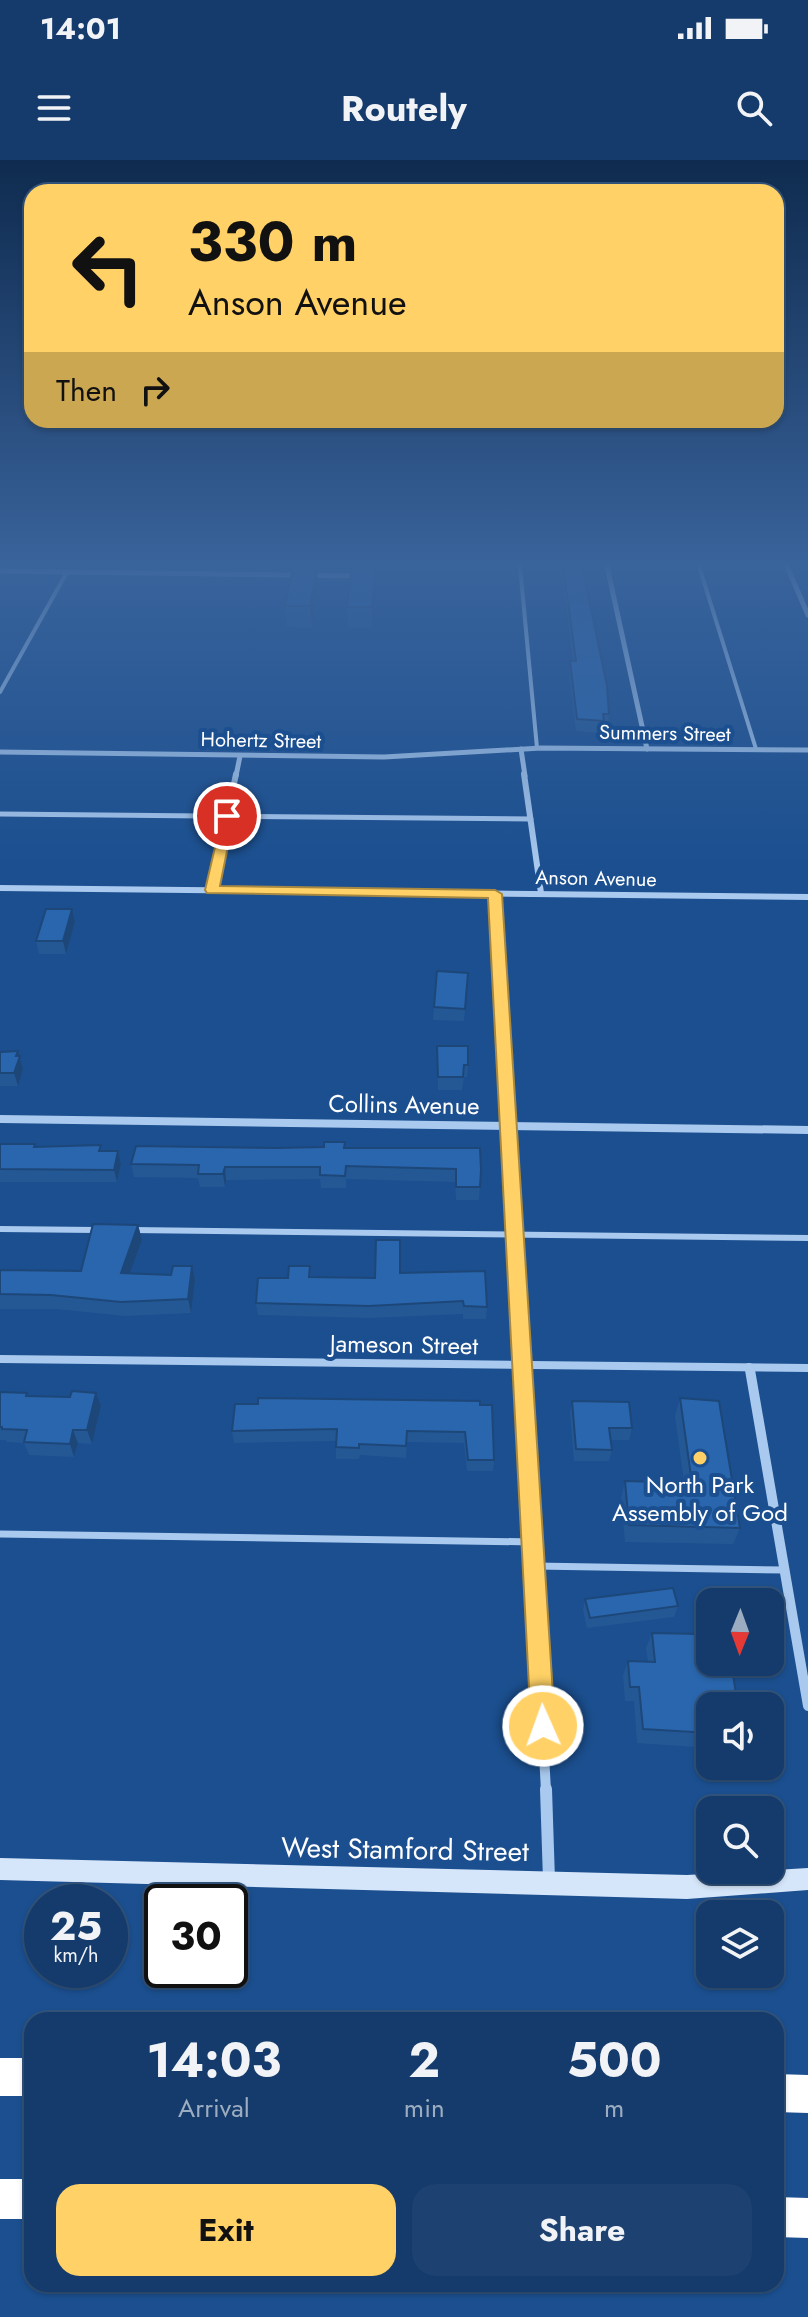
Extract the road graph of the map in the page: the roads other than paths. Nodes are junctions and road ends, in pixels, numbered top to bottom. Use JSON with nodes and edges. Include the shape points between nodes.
{"nodes":[{"id":1,"x":14,"y":667,"type":"edge"},
{"id":2,"x":529,"y":667,"type":"edge"},
{"id":3,"x":629,"y":667,"type":"edge"},
{"id":4,"x":730,"y":667,"type":"edge"},
{"id":5,"x":0,"y":692,"type":"edge"},
{"id":6,"x":537,"y":748,"type":"junction"},
{"id":7,"x":521,"y":749,"type":"junction"},
{"id":8,"x":647,"y":749,"type":"junction"},
{"id":9,"x":756,"y":749,"type":"junction"},
{"id":10,"x":808,"y":750,"type":"edge"},
{"id":11,"x":0,"y":752,"type":"edge"},
{"id":12,"x":240,"y":756,"type":"junction"},
{"id":13,"x":0,"y":814,"type":"edge"},
{"id":14,"x":227,"y":816,"type":"junction"},
{"id":15,"x":531,"y":819,"type":"junction"},
{"id":16,"x":0,"y":888,"type":"edge"},
{"id":17,"x":212,"y":890,"type":"junction"},
{"id":18,"x":541,"y":893,"type":"junction"},
{"id":19,"x":495,"y":894,"type":"junction"},
{"id":20,"x":808,"y":897,"type":"edge"},
{"id":21,"x":0,"y":1119,"type":"edge"},
{"id":22,"x":507,"y":1127,"type":"junction"},
{"id":23,"x":808,"y":1130,"type":"edge"},
{"id":24,"x":0,"y":1229,"type":"edge"},
{"id":25,"x":109,"y":1230,"type":"edge"},
{"id":26,"x":125,"y":1230,"type":"edge"},
{"id":27,"x":514,"y":1234,"type":"junction"},
{"id":28,"x":808,"y":1238,"type":"edge"},
{"id":29,"x":0,"y":1359,"type":"edge"},
{"id":30,"x":523,"y":1366,"type":"junction"},
{"id":31,"x":749,"y":1367,"type":"junction"},
{"id":32,"x":808,"y":1368,"type":"edge"},
{"id":33,"x":0,"y":1534,"type":"edge"},
{"id":34,"x":534,"y":1542,"type":"junction"},
{"id":35,"x":535,"y":1566,"type":"junction"},
{"id":36,"x":784,"y":1570,"type":"junction"},
{"id":37,"x":808,"y":1706,"type":"edge"},
{"id":38,"x":0,"y":1869,"type":"edge"},
{"id":39,"x":808,"y":1879,"type":"edge"},
{"id":40,"x":549,"y":1883,"type":"junction"},
{"id":41,"x":0,"y":2077,"type":"edge"},
{"id":42,"x":24,"y":2077,"type":"edge"},
{"id":43,"x":784,"y":2093,"type":"edge"},
{"id":44,"x":808,"y":2094,"type":"edge"},
{"id":45,"x":0,"y":2199,"type":"edge"},
{"id":46,"x":24,"y":2199,"type":"edge"},
{"id":47,"x":784,"y":2217,"type":"edge"},
{"id":48,"x":808,"y":2218,"type":"edge"}],
"edges":[{"from":1,"to":5,"type":"lane"},
{"from":2,"to":6,"type":"lane"},
{"from":3,"to":8,"type":"street"},
{"from":4,"to":9,"type":"lane"},
{"from":6,"to":7,"type":"street","name":"Summers Street"},
{"from":6,"to":8,"type":"street","name":"Summers Street"},
{"from":7,"to":12,"type":"street","name":"Hohertz Street","via":[[439,756]]},
{"from":7,"to":15,"type":"street"},
{"from":8,"to":9,"type":"street","name":"Summers Street"},
{"from":9,"to":10,"type":"street","name":"Summers Street"},
{"from":11,"to":12,"type":"street","name":"Hohertz Street"},
{"from":12,"to":14,"type":"street"},
{"from":13,"to":14,"type":"lane"},
{"from":14,"to":15,"type":"lane"},
{"from":14,"to":17,"type":"street"},
{"from":15,"to":18,"type":"street"},
{"from":16,"to":17,"type":"street","name":"Anson Avenue"},
{"from":17,"to":19,"type":"street","name":"Anson Avenue"},
{"from":18,"to":19,"type":"street","name":"Anson Avenue"},
{"from":18,"to":20,"type":"street","name":"Anson Avenue"},
{"from":19,"to":22,"type":"street"},
{"from":21,"to":22,"type":"street","name":"Collins Avenue"},
{"from":22,"to":23,"type":"street","name":"Collins Avenue"},
{"from":22,"to":27,"type":"street"},
{"from":24,"to":25,"type":"lane"},
{"from":26,"to":27,"type":"lane"},
{"from":27,"to":28,"type":"lane"},
{"from":27,"to":30,"type":"street"},
{"from":29,"to":30,"type":"street","name":"Jameson Street"},
{"from":30,"to":31,"type":"street","name":"Jameson Street"},
{"from":30,"to":34,"type":"street"},
{"from":31,"to":32,"type":"street","name":"Jameson Street"},
{"from":31,"to":36,"type":"street"},
{"from":33,"to":34,"type":"lane"},
{"from":34,"to":35,"type":"street"},
{"from":35,"to":36,"type":"lane"},
{"from":35,"to":40,"type":"street"},
{"from":36,"to":37,"type":"street"},
{"from":38,"to":40,"type":"main road","name":"West Stamford Street"},
{"from":39,"to":40,"type":"main road","name":"West Stamford Street","via":[[687,1887]]},
{"from":41,"to":42,"type":"highway"},
{"from":43,"to":44,"type":"highway"},
{"from":45,"to":46,"type":"highway"},
{"from":47,"to":48,"type":"highway"}]}
